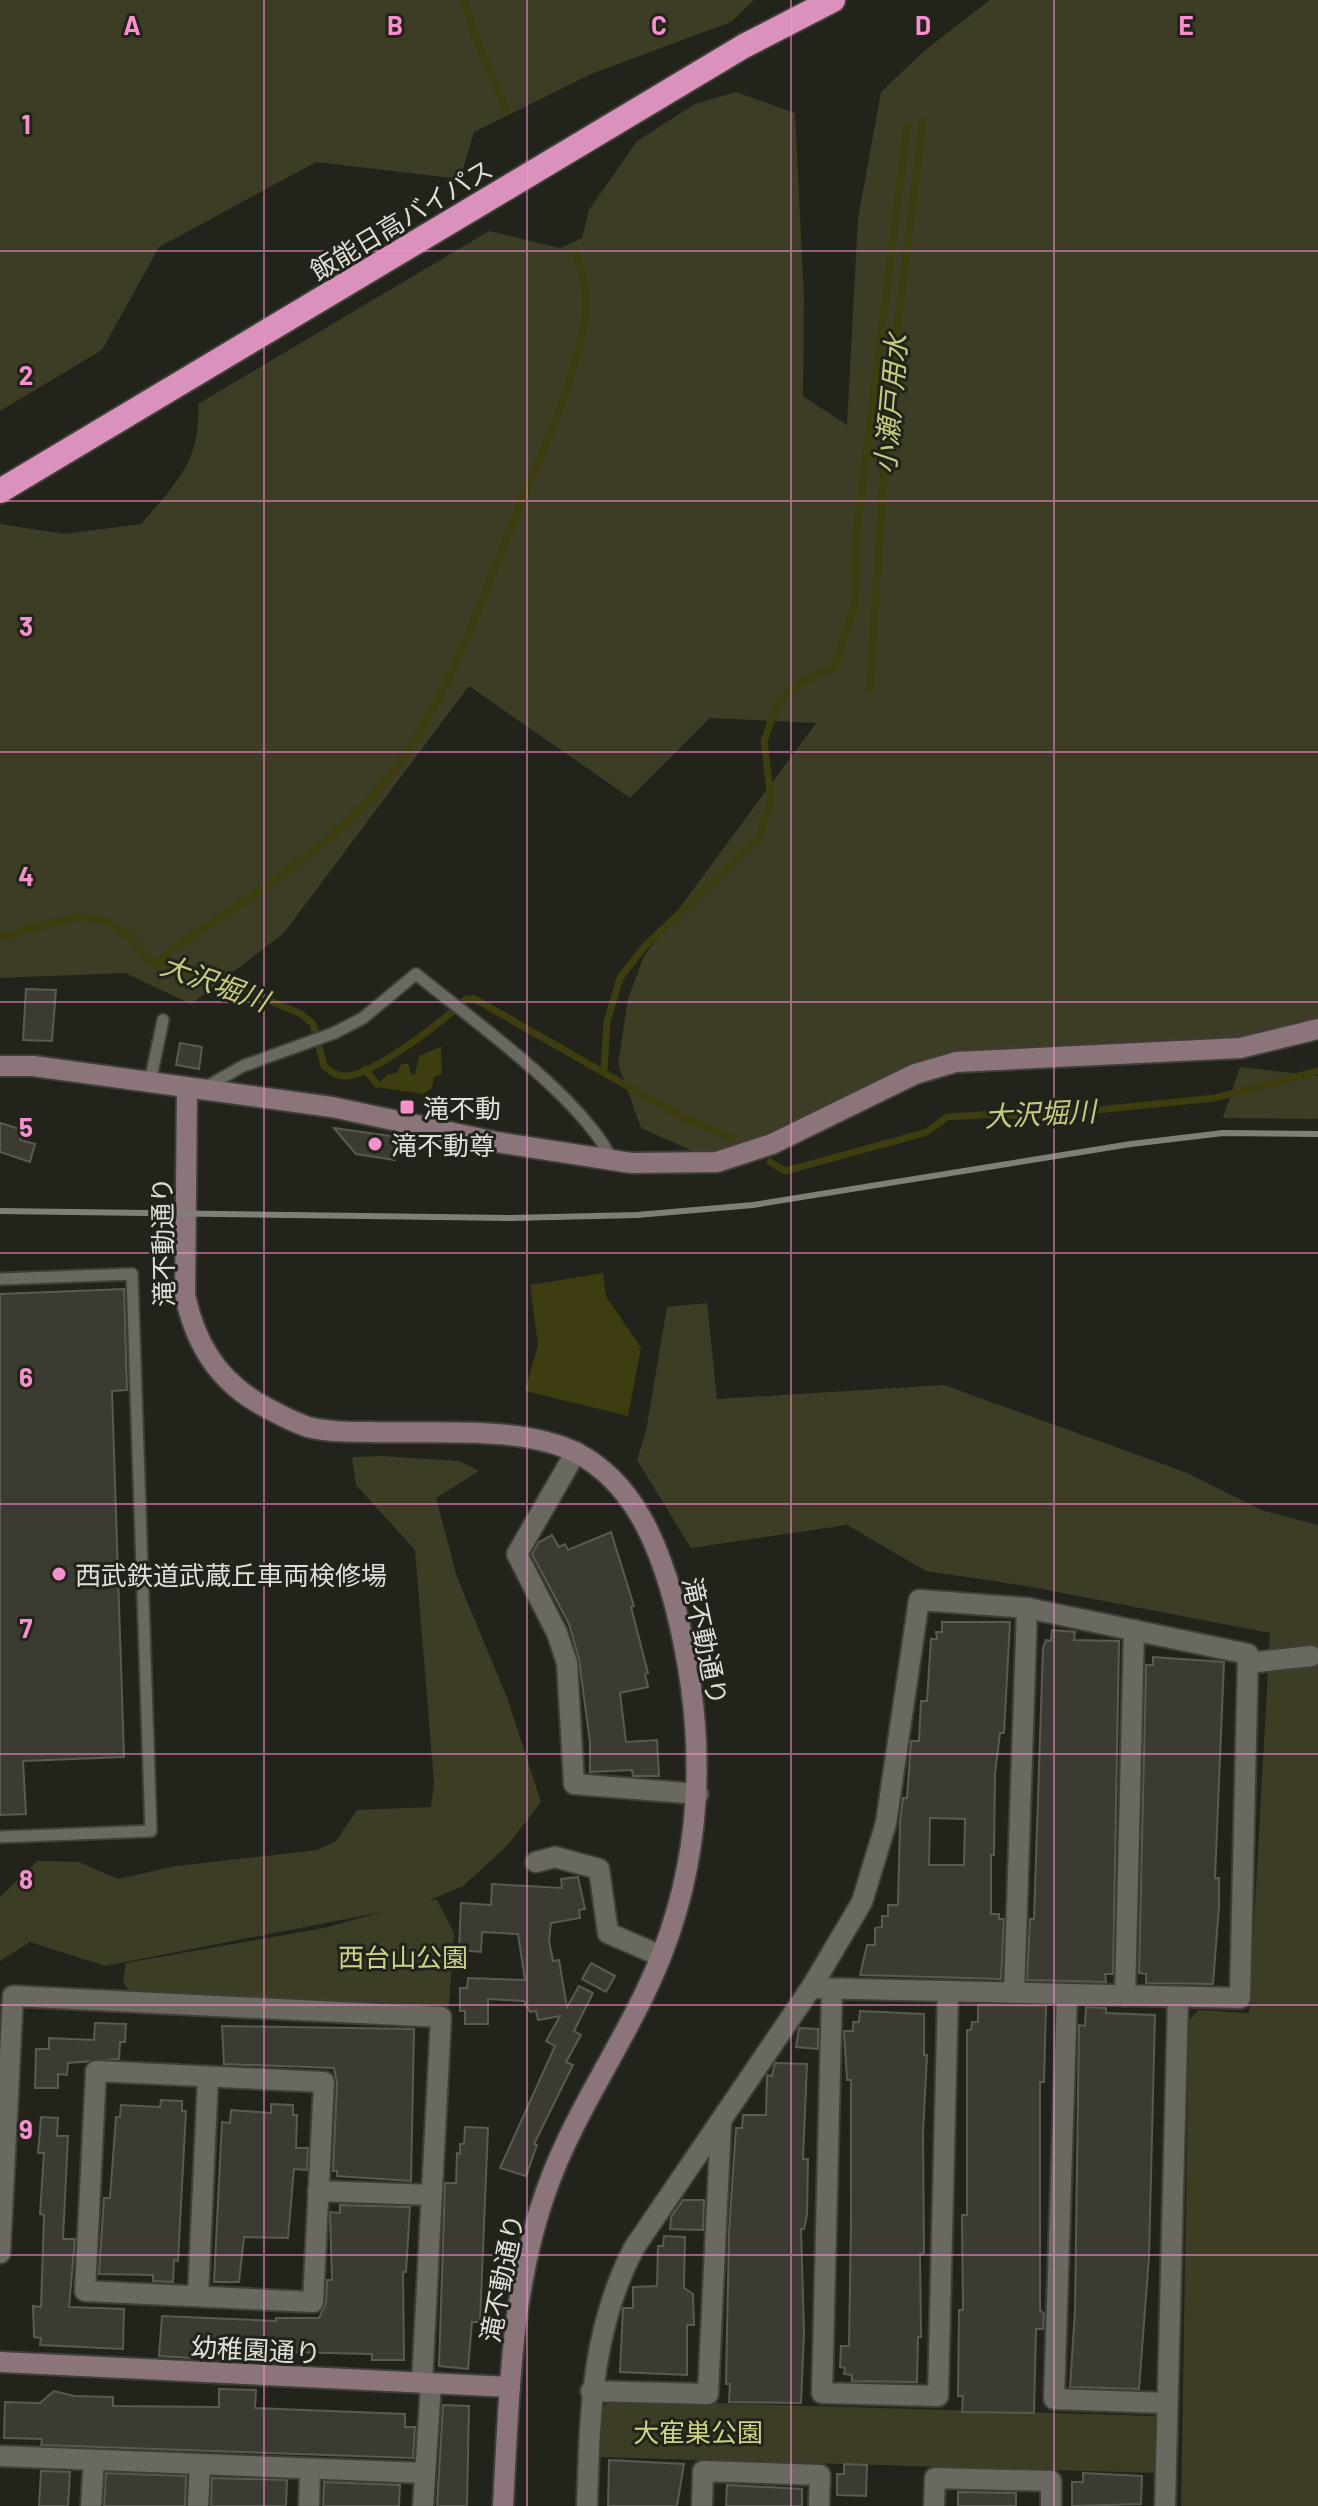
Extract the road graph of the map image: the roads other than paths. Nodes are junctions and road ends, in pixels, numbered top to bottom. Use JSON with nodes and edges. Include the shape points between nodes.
{"nodes":[{"id":1,"x":833,"y":0,"type":"edge"},
{"id":2,"x":0,"y":491,"type":"edge"},
{"id":3,"x":163,"y":1020,"type":"dead end"},
{"id":4,"x":1318,"y":1029,"type":"edge"},
{"id":5,"x":0,"y":1066,"type":"edge"},
{"id":6,"x":150,"y":1082,"type":"junction"},
{"id":7,"x":194,"y":1090,"type":"junction"},
{"id":8,"x":612,"y":1160,"type":"junction"},
{"id":9,"x":0,"y":1279,"type":"edge"},
{"id":10,"x":576,"y":1452,"type":"junction"},
{"id":11,"x":1027,"y":1608,"type":"junction"},
{"id":12,"x":1134,"y":1630,"type":"junction"},
{"id":13,"x":1311,"y":1656,"type":"dead end"},
{"id":14,"x":1248,"y":1663,"type":"junction"},
{"id":15,"x":698,"y":1794,"type":"junction"},
{"id":16,"x":0,"y":1837,"type":"edge"},
{"id":17,"x":536,"y":1862,"type":"dead end"},
{"id":18,"x":661,"y":1956,"type":"junction"},
{"id":19,"x":821,"y":1988,"type":"junction"},
{"id":20,"x":948,"y":1991,"type":"junction"},
{"id":21,"x":1014,"y":1993,"type":"junction"},
{"id":22,"x":1067,"y":1994,"type":"junction"},
{"id":23,"x":1125,"y":1996,"type":"junction"},
{"id":24,"x":1178,"y":1997,"type":"junction"},
{"id":25,"x":5,"y":2053,"type":"edge"},
{"id":26,"x":208,"y":2077,"type":"junction"},
{"id":27,"x":721,"y":2123,"type":"junction"},
{"id":28,"x":318,"y":2191,"type":"junction"},
{"id":29,"x":432,"y":2195,"type":"junction"},
{"id":30,"x":0,"y":2253,"type":"edge"},
{"id":31,"x":198,"y":2296,"type":"junction"},
{"id":32,"x":0,"y":2362,"type":"edge"},
{"id":33,"x":426,"y":2384,"type":"junction"},
{"id":34,"x":510,"y":2387,"type":"junction"},
{"id":35,"x":591,"y":2391,"type":"junction"},
{"id":36,"x":1167,"y":2403,"type":"junction"},
{"id":37,"x":0,"y":2456,"type":"edge"},
{"id":38,"x":94,"y":2460,"type":"junction"},
{"id":39,"x":200,"y":2465,"type":"junction"},
{"id":40,"x":310,"y":2469,"type":"junction"},
{"id":41,"x":425,"y":2473,"type":"junction"},
{"id":42,"x":91,"y":2506,"type":"edge"},
{"id":43,"x":198,"y":2506,"type":"edge"},
{"id":44,"x":309,"y":2506,"type":"edge"},
{"id":45,"x":423,"y":2506,"type":"edge"},
{"id":46,"x":503,"y":2506,"type":"edge"},
{"id":47,"x":587,"y":2506,"type":"edge"},
{"id":48,"x":702,"y":2506,"type":"edge"},
{"id":49,"x":819,"y":2506,"type":"edge"},
{"id":50,"x":934,"y":2506,"type":"edge"},
{"id":51,"x":1051,"y":2506,"type":"edge"},
{"id":52,"x":1165,"y":2506,"type":"edge"}],
"edges":[{"from":1,"to":2,"type":"highway","name":"飯能日高バイパス","via":[[719,61]]},
{"from":3,"to":6,"type":"lane"},
{"from":4,"to":8,"type":"street","via":[[1240,1048],[956,1062],[915,1074],[772,1144],[717,1162]]},
{"from":5,"to":6,"type":"street"},
{"from":6,"to":7,"type":"street"},
{"from":7,"to":8,"type":"street","via":[[332,1107]]},
{"from":7,"to":8,"type":"lane","via":[[363,1018],[416,974],[557,1092],[602,1140]]},
{"from":7,"to":10,"type":"street","name":"滝不動通り","via":[[185,1295],[191,1325],[221,1375],[279,1415],[311,1428],[502,1435]]},
{"from":9,"to":16,"type":"lane","via":[[132,1274],[151,1831]]},
{"from":10,"to":15,"type":"street","name":"滝不動通り","via":[[606,1473],[635,1504],[665,1569],[697,1717]]},
{"from":10,"to":15,"type":"street","via":[[517,1554],[567,1663],[574,1784]]},
{"from":11,"to":12,"type":"street"},
{"from":11,"to":19,"type":"street","via":[[919,1600],[877,1862]]},
{"from":11,"to":21,"type":"street"},
{"from":12,"to":14,"type":"street","via":[[1248,1654]]},
{"from":12,"to":23,"type":"street"},
{"from":13,"to":14,"type":"street"},
{"from":14,"to":24,"type":"street","via":[[1240,1998]]},
{"from":15,"to":18,"type":"street","name":"滝不動通り","via":[[681,1896]]},
{"from":17,"to":18,"type":"street","via":[[555,1857],[599,1869],[608,1933]]},
{"from":18,"to":34,"type":"street","name":"滝不動通り","via":[[546,2189],[516,2316]]},
{"from":19,"to":20,"type":"street"},
{"from":19,"to":20,"type":"street","via":[[822,2393],[938,2396]]},
{"from":19,"to":27,"type":"street"},
{"from":20,"to":21,"type":"street"},
{"from":21,"to":22,"type":"street"},
{"from":22,"to":23,"type":"street"},
{"from":22,"to":36,"type":"street","via":[[1054,2399]]},
{"from":23,"to":24,"type":"street"},
{"from":24,"to":36,"type":"street"},
{"from":25,"to":29,"type":"street","via":[[13,1996],[441,2017]]},
{"from":25,"to":30,"type":"street"},
{"from":26,"to":28,"type":"street","via":[[324,2082]]},
{"from":26,"to":31,"type":"street"},
{"from":26,"to":31,"type":"street","via":[[96,2071],[85,2291]]},
{"from":27,"to":35,"type":"street","via":[[621,2273],[598,2343]]},
{"from":27,"to":35,"type":"street","via":[[708,2394]]},
{"from":28,"to":29,"type":"street"},
{"from":28,"to":31,"type":"street","via":[[313,2302]]},
{"from":29,"to":33,"type":"street"},
{"from":32,"to":33,"type":"street","name":"幼稚園通り"},
{"from":33,"to":34,"type":"street","name":"幼稚園通り"},
{"from":33,"to":41,"type":"street"},
{"from":34,"to":46,"type":"street","name":"滝不動通り"},
{"from":35,"to":47,"type":"street"},
{"from":36,"to":52,"type":"street"},
{"from":37,"to":38,"type":"street"},
{"from":38,"to":39,"type":"street"},
{"from":38,"to":42,"type":"street"},
{"from":39,"to":40,"type":"street"},
{"from":39,"to":43,"type":"street"},
{"from":40,"to":41,"type":"street"},
{"from":40,"to":44,"type":"street"},
{"from":41,"to":45,"type":"street"},
{"from":48,"to":49,"type":"street","via":[[703,2471],[820,2475]]},
{"from":50,"to":51,"type":"street","via":[[935,2478],[1051,2481]]}]}
